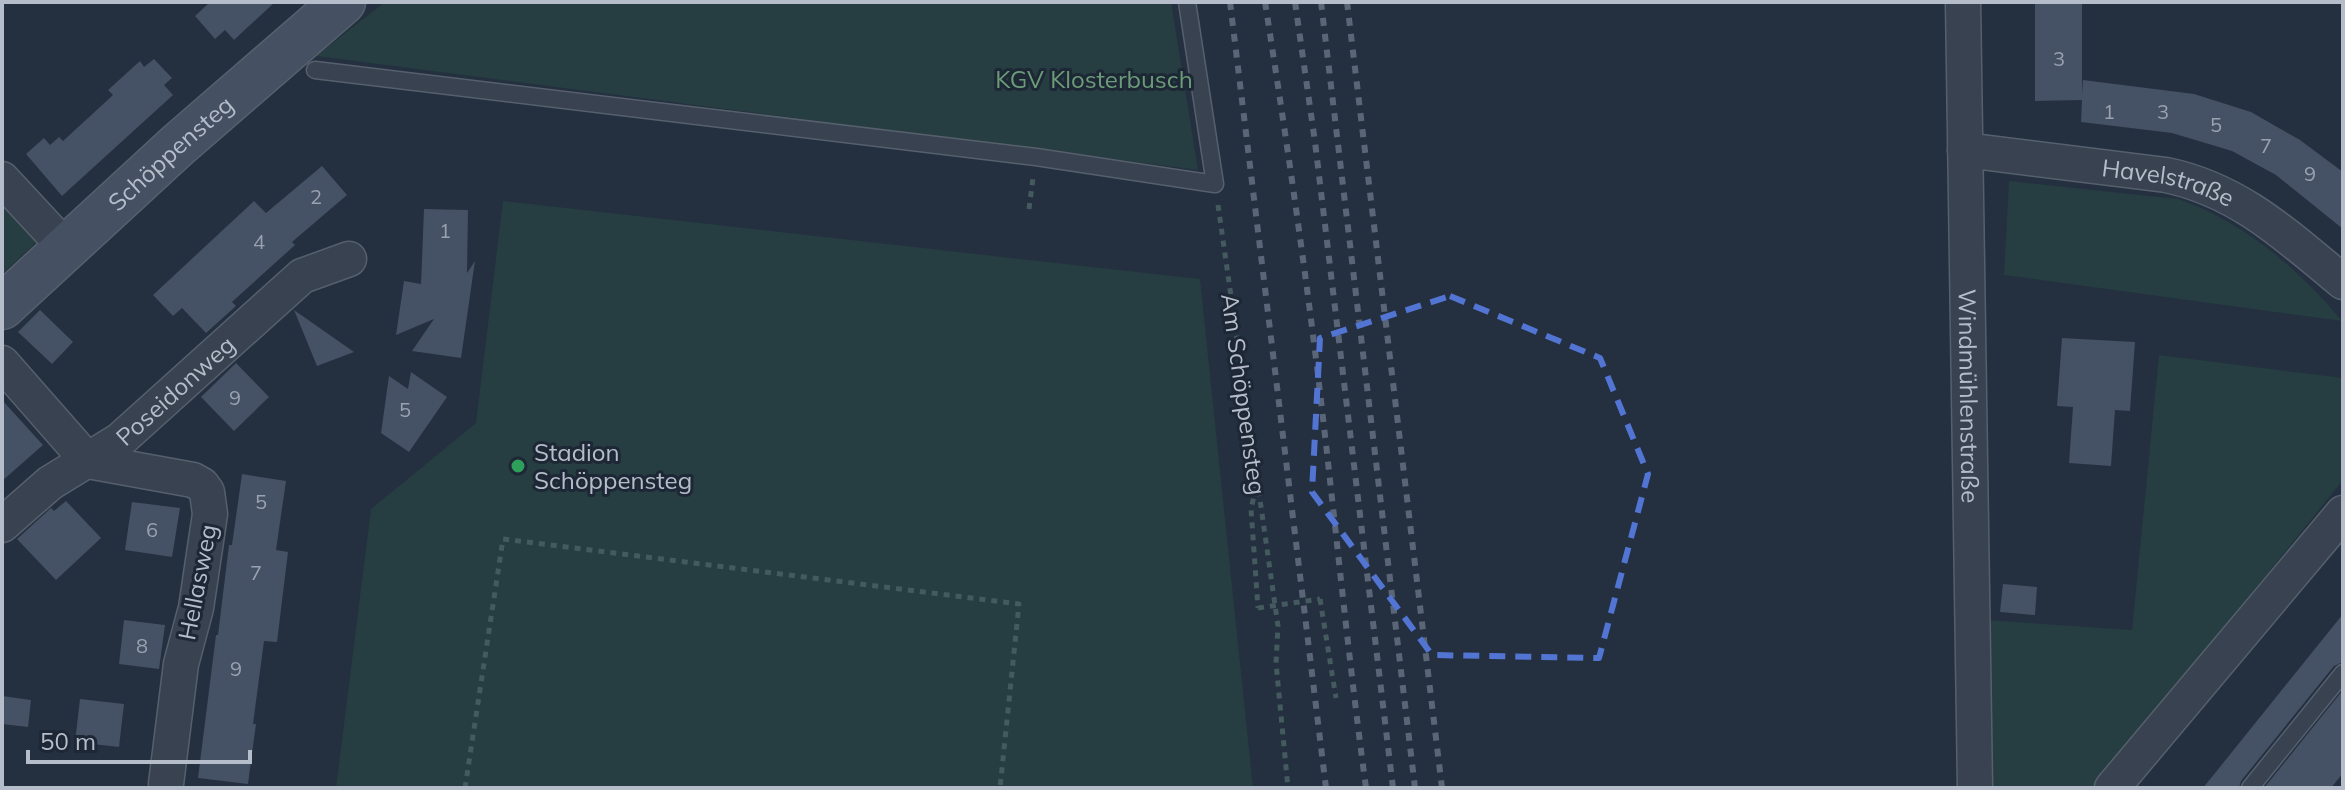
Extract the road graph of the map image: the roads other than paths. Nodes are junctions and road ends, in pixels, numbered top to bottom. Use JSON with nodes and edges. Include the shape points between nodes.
{"nodes":[{"id":1,"x":343,"y":2,"type":"edge"},
{"id":2,"x":1187,"y":2,"type":"edge"},
{"id":3,"x":1963,"y":2,"type":"edge"},
{"id":4,"x":315,"y":70,"type":"dead end"},
{"id":5,"x":1965,"y":150,"type":"junction"},
{"id":6,"x":2,"y":179,"type":"edge"},
{"id":7,"x":67,"y":249,"type":"junction"},
{"id":8,"x":349,"y":259,"type":"dead end"},
{"id":9,"x":2343,"y":282,"type":"edge"},
{"id":10,"x":2,"y":307,"type":"edge"},
{"id":11,"x":2,"y":363,"type":"edge"},
{"id":12,"x":88,"y":461,"type":"junction"},
{"id":13,"x":2343,"y":513,"type":"edge"},
{"id":14,"x":2,"y":525,"type":"edge"},
{"id":15,"x":2343,"y":673,"type":"edge"},
{"id":16,"x":166,"y":784,"type":"dead end"},
{"id":17,"x":1975,"y":788,"type":"edge"},
{"id":18,"x":2112,"y":788,"type":"edge"},
{"id":19,"x":2250,"y":788,"type":"edge"}],
"edges":[{"from":1,"to":7,"type":"street","name":"Schöppensteg"},
{"from":2,"to":4,"type":"lane","via":[[1215,184],[1036,157]]},
{"from":3,"to":5,"type":"street","name":"Windmühlenstraße"},
{"from":5,"to":9,"type":"street","name":"Havelstraße","via":[[2198,183],[2245,205]]},
{"from":5,"to":17,"type":"street","name":"Windmühlenstraße"},
{"from":6,"to":7,"type":"street"},
{"from":7,"to":10,"type":"street","name":"Schöppensteg"},
{"from":8,"to":12,"type":"street","name":"Poseidonweg","via":[[302,276],[120,440]]},
{"from":11,"to":12,"type":"street"},
{"from":12,"to":14,"type":"street","name":"Poseidonweg","via":[[50,483]]},
{"from":12,"to":16,"type":"street","name":"Hellasweg","via":[[193,480],[209,497],[209,525],[181,664]]},
{"from":13,"to":18,"type":"street"},
{"from":15,"to":19,"type":"lane"}]}
